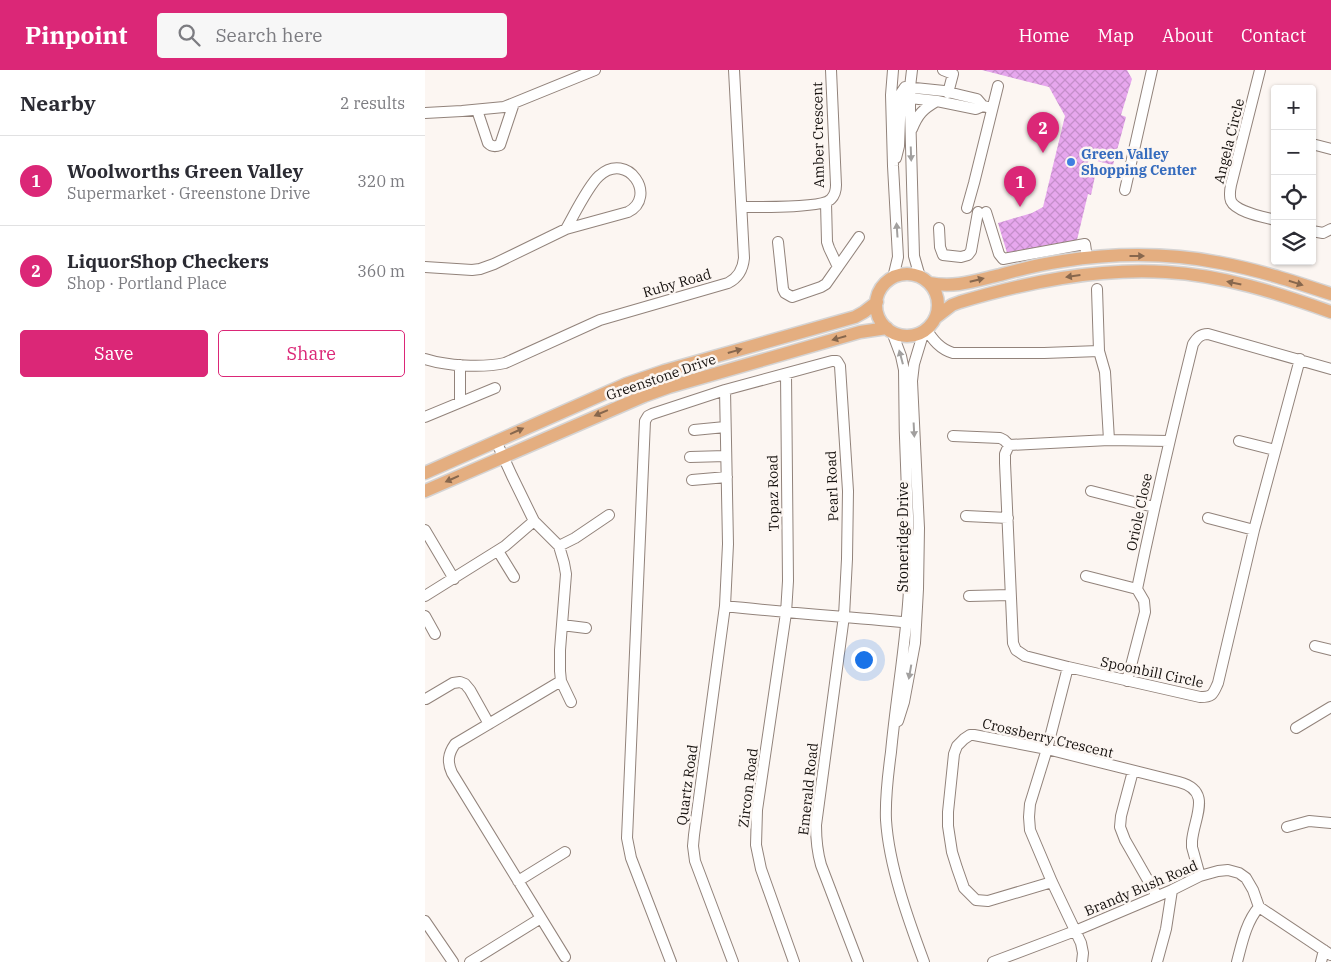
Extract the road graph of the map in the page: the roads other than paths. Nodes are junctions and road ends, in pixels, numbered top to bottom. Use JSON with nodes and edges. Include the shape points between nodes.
{"nodes":[{"id":1,"x":595,"y":70,"type":"edge"},
{"id":2,"x":734,"y":70,"type":"edge"},
{"id":3,"x":831,"y":70,"type":"edge"},
{"id":4,"x":893,"y":70,"type":"edge"},
{"id":5,"x":914,"y":70,"type":"edge"},
{"id":6,"x":943,"y":70,"type":"edge"},
{"id":7,"x":1152,"y":70,"type":"edge"},
{"id":8,"x":1261,"y":70,"type":"edge"},
{"id":9,"x":998,"y":86,"type":"dead end"},
{"id":10,"x":910,"y":87,"type":"junction"},
{"id":11,"x":948,"y":92,"type":"junction"},
{"id":12,"x":936,"y":96,"type":"junction"},
{"id":13,"x":910,"y":98,"type":"junction"},
{"id":14,"x":514,"y":103,"type":"junction"},
{"id":15,"x":988,"y":107,"type":"junction"},
{"id":16,"x":477,"y":110,"type":"junction"},
{"id":17,"x":425,"y":113,"type":"edge"},
{"id":18,"x":910,"y":132,"type":"junction"},
{"id":19,"x":1316,"y":145,"type":"edge"},
{"id":20,"x":1331,"y":149,"type":"edge"},
{"id":21,"x":893,"y":166,"type":"junction"},
{"id":22,"x":1125,"y":190,"type":"dead end"},
{"id":23,"x":826,"y":203,"type":"junction"},
{"id":24,"x":742,"y":207,"type":"junction"},
{"id":25,"x":967,"y":208,"type":"dead end"},
{"id":26,"x":1271,"y":219,"type":"edge"},
{"id":27,"x":939,"y":228,"type":"dead end"},
{"id":28,"x":566,"y":229,"type":"junction"},
{"id":29,"x":1330,"y":230,"type":"edge"},
{"id":30,"x":1316,"y":231,"type":"edge"},
{"id":31,"x":859,"y":237,"type":"dead end"},
{"id":32,"x":778,"y":242,"type":"dead end"},
{"id":33,"x":1087,"y":258,"type":"junction"},
{"id":34,"x":425,"y":267,"type":"edge"},
{"id":35,"x":839,"y":267,"type":"junction"},
{"id":36,"x":893,"y":278,"type":"junction"},
{"id":37,"x":925,"y":280,"type":"junction"},
{"id":38,"x":1097,"y":289,"type":"dead end"},
{"id":39,"x":1331,"y":294,"type":"edge"},
{"id":40,"x":877,"y":302,"type":"junction"},
{"id":41,"x":1331,"y":312,"type":"edge"},
{"id":42,"x":935,"y":318,"type":"junction"},
{"id":43,"x":889,"y":330,"type":"junction"},
{"id":44,"x":925,"y":330,"type":"junction"},
{"id":45,"x":1099,"y":351,"type":"junction"},
{"id":46,"x":425,"y":359,"type":"edge"},
{"id":47,"x":1300,"y":359,"type":"junction"},
{"id":48,"x":460,"y":365,"type":"junction"},
{"id":49,"x":1331,"y":369,"type":"edge"},
{"id":50,"x":786,"y":374,"type":"junction"},
{"id":51,"x":495,"y":388,"type":"dead end"},
{"id":52,"x":725,"y":390,"type":"junction"},
{"id":53,"x":461,"y":402,"type":"junction"},
{"id":54,"x":425,"y":417,"type":"edge"},
{"id":55,"x":725,"y":427,"type":"junction"},
{"id":56,"x":694,"y":430,"type":"dead end"},
{"id":57,"x":953,"y":436,"type":"dead end"},
{"id":58,"x":1109,"y":440,"type":"junction"},
{"id":59,"x":1169,"y":440,"type":"junction"},
{"id":60,"x":1239,"y":440,"type":"dead end"},
{"id":61,"x":496,"y":441,"type":"junction"},
{"id":62,"x":1009,"y":445,"type":"junction"},
{"id":63,"x":1275,"y":450,"type":"junction"},
{"id":64,"x":726,"y":456,"type":"junction"},
{"id":65,"x":503,"y":457,"type":"junction"},
{"id":66,"x":690,"y":457,"type":"dead end"},
{"id":67,"x":425,"y":473,"type":"edge"},
{"id":68,"x":727,"y":476,"type":"junction"},
{"id":69,"x":691,"y":480,"type":"dead end"},
{"id":70,"x":425,"y":491,"type":"edge"},
{"id":71,"x":1091,"y":491,"type":"dead end"},
{"id":72,"x":1154,"y":507,"type":"junction"},
{"id":73,"x":609,"y":515,"type":"dead end"},
{"id":74,"x":966,"y":516,"type":"dead end"},
{"id":75,"x":1008,"y":518,"type":"junction"},
{"id":76,"x":1208,"y":518,"type":"dead end"},
{"id":77,"x":534,"y":520,"type":"junction"},
{"id":78,"x":425,"y":530,"type":"edge"},
{"id":79,"x":1254,"y":530,"type":"junction"},
{"id":80,"x":559,"y":546,"type":"junction"},
{"id":81,"x":498,"y":551,"type":"junction"},
{"id":82,"x":1086,"y":576,"type":"dead end"},
{"id":83,"x":514,"y":577,"type":"dead end"},
{"id":84,"x":454,"y":579,"type":"junction"},
{"id":85,"x":1137,"y":589,"type":"junction"},
{"id":86,"x":1011,"y":595,"type":"junction"},
{"id":87,"x":425,"y":596,"type":"edge"},
{"id":88,"x":969,"y":596,"type":"dead end"},
{"id":89,"x":725,"y":606,"type":"junction"},
{"id":90,"x":786,"y":613,"type":"junction"},
{"id":91,"x":425,"y":616,"type":"edge"},
{"id":92,"x":844,"y":616,"type":"junction"},
{"id":93,"x":911,"y":623,"type":"junction"},
{"id":94,"x":562,"y":625,"type":"junction"},
{"id":95,"x":587,"y":628,"type":"dead end"},
{"id":96,"x":435,"y":634,"type":"dead end"},
{"id":97,"x":1315,"y":646,"type":"dead end"},
{"id":98,"x":1331,"y":650,"type":"edge"},
{"id":99,"x":1068,"y":667,"type":"junction"},
{"id":100,"x":561,"y":681,"type":"junction"},
{"id":101,"x":1127,"y":681,"type":"junction"},
{"id":102,"x":426,"y":700,"type":"edge"},
{"id":103,"x":571,"y":702,"type":"dead end"},
{"id":104,"x":1331,"y":707,"type":"edge"},
{"id":105,"x":489,"y":724,"type":"junction"},
{"id":106,"x":1296,"y":728,"type":"dead end"},
{"id":107,"x":1047,"y":749,"type":"junction"},
{"id":108,"x":1133,"y":771,"type":"junction"},
{"id":109,"x":1331,"y":823,"type":"edge"},
{"id":110,"x":1287,"y":827,"type":"dead end"},
{"id":111,"x":565,"y":852,"type":"dead end"},
{"id":112,"x":1200,"y":876,"type":"junction"},
{"id":113,"x":518,"y":881,"type":"junction"},
{"id":114,"x":1052,"y":882,"type":"junction"},
{"id":115,"x":1172,"y":890,"type":"junction"},
{"id":116,"x":1157,"y":896,"type":"junction"},
{"id":117,"x":1259,"y":907,"type":"junction"},
{"id":118,"x":541,"y":918,"type":"junction"},
{"id":119,"x":425,"y":921,"type":"edge"},
{"id":120,"x":1075,"y":931,"type":"junction"},
{"id":121,"x":1327,"y":953,"type":"edge"},
{"id":122,"x":565,"y":957,"type":"dead end"},
{"id":123,"x":858,"y":960,"type":"edge"},
{"id":124,"x":1000,"y":961,"type":"edge"},
{"id":125,"x":453,"y":962,"type":"edge"},
{"id":126,"x":470,"y":962,"type":"edge"},
{"id":127,"x":671,"y":962,"type":"edge"},
{"id":128,"x":733,"y":962,"type":"edge"},
{"id":129,"x":794,"y":962,"type":"edge"},
{"id":130,"x":924,"y":962,"type":"edge"},
{"id":131,"x":1082,"y":962,"type":"edge"},
{"id":132,"x":1157,"y":962,"type":"edge"},
{"id":133,"x":1237,"y":962,"type":"edge"},
{"id":134,"x":1321,"y":962,"type":"edge"}],
"edges":[{"from":1,"to":14,"type":"street"},
{"from":2,"to":24,"type":"street","name":"Ruby Road"},
{"from":3,"to":23,"type":"street","name":"Amber Crescent","via":[[837,185]]},
{"from":4,"to":21,"type":"street"},
{"from":5,"to":10,"type":"street"},
{"from":5,"to":12,"type":"street"},
{"from":6,"to":11,"type":"street","via":[[953,74]]},
{"from":7,"to":22,"type":"street"},
{"from":8,"to":26,"type":"street","name":"Angela Circle","via":[[1230,198],[1241,210]]},
{"from":9,"to":15,"type":"street"},
{"from":10,"to":12,"type":"street"},
{"from":10,"to":13,"type":"street"},
{"from":10,"to":21,"type":"street","via":[[905,87],[901,93],[899,146]]},
{"from":11,"to":12,"type":"street"},
{"from":11,"to":15,"type":"street","via":[[977,100]]},
{"from":12,"to":13,"type":"street"},
{"from":12,"to":15,"type":"street","via":[[976,109]]},
{"from":12,"to":18,"type":"street","via":[[920,112]]},
{"from":13,"to":18,"type":"street"},
{"from":14,"to":16,"type":"street"},
{"from":14,"to":16,"type":"street","via":[[497,146],[488,143]]},
{"from":15,"to":25,"type":"street"},
{"from":16,"to":17,"type":"street"},
{"from":18,"to":37,"type":"street","one_way":true,"via":[[914,256]]},
{"from":19,"to":20,"type":"street"},
{"from":36,"to":21,"type":"street","one_way":true,"via":[[898,257]]},
{"from":23,"to":24,"type":"street","name":"Amber Crescent"},
{"from":23,"to":35,"type":"street","via":[[827,242]]},
{"from":24,"to":48,"type":"street","name":"Ruby Road","via":[[744,258],[741,271],[733,280],[600,320],[505,363]]},
{"from":27,"to":33,"type":"street","via":[[943,255],[968,255],[982,212],[1003,259],[1085,244]]},
{"from":28,"to":28,"type":"street","via":[[601,174],[613,168],[629,170],[641,191],[634,208]]},
{"from":28,"to":34,"type":"street","via":[[487,268]]},
{"from":29,"to":30,"type":"street"},
{"from":31,"to":35,"type":"street"},
{"from":32,"to":35,"type":"street","via":[[783,288],[788,296],[798,296],[821,287]]},
{"from":37,"to":33,"type":"main road","one_way":true,"via":[[941,286],[957,285]]},
{"from":33,"to":39,"type":"main road","one_way":true,"via":[[1192,258],[1239,266]]},
{"from":36,"to":37,"type":"main road","via":[[905,274]]},
{"from":36,"to":40,"type":"main road","via":[[882,288]]},
{"from":37,"to":42,"type":"main road","via":[[938,301]]},
{"from":38,"to":45,"type":"street"},
{"from":40,"to":43,"type":"main road","via":[[878,314]]},
{"from":61,"to":40,"type":"main road","name":"Greenstone Drive","one_way":true,"via":[[626,384],[855,317]]},
{"from":41,"to":42,"type":"main road","one_way":true,"via":[[1273,292],[1214,278],[1137,272],[1092,274],[1023,285],[960,302]]},
{"from":42,"to":44,"type":"main road"},
{"from":43,"to":44,"type":"main road","via":[[907,336]]},
{"from":43,"to":65,"type":"main road","name":"Greenstone Drive","one_way":true,"via":[[859,332],[652,393]]},
{"from":93,"to":43,"type":"street","name":"Stoneridge Drive","one_way":true,"via":[[904,370]]},
{"from":44,"to":45,"type":"street","via":[[945,351],[953,353]]},
{"from":44,"to":93,"type":"street","name":"Stoneridge Drive","one_way":true,"via":[[912,381],[919,528]]},
{"from":45,"to":58,"type":"street","via":[[1105,372]]},
{"from":46,"to":48,"type":"street","name":"Ruby Road"},
{"from":47,"to":49,"type":"street"},
{"from":47,"to":59,"type":"street","via":[[1203,334],[1193,344]]},
{"from":47,"to":63,"type":"street","name":"Spoonbill Circle"},
{"from":48,"to":53,"type":"street"},
{"from":50,"to":52,"type":"street"},
{"from":50,"to":90,"type":"street","name":"Topaz Road"},
{"from":50,"to":92,"type":"street","name":"Pearl Road","via":[[832,361],[837,361],[840,366],[847,491]]},
{"from":51,"to":53,"type":"street"},
{"from":52,"to":55,"type":"street"},
{"from":52,"to":127,"type":"street","via":[[652,414],[645,421],[627,838],[631,858]]},
{"from":53,"to":54,"type":"street"},
{"from":55,"to":56,"type":"street"},
{"from":55,"to":64,"type":"street"},
{"from":57,"to":62,"type":"street","via":[[1000,438]]},
{"from":58,"to":59,"type":"street"},
{"from":58,"to":62,"type":"street"},
{"from":59,"to":72,"type":"street","name":"Oriole Close"},
{"from":60,"to":63,"type":"street"},
{"from":61,"to":65,"type":"street"},
{"from":61,"to":67,"type":"main road","name":"Greenstone Drive"},
{"from":62,"to":75,"type":"street","name":"Spoonbill Circle","via":[[1005,454]]},
{"from":63,"to":79,"type":"street","name":"Spoonbill Circle"},
{"from":64,"to":66,"type":"street"},
{"from":64,"to":68,"type":"street"},
{"from":65,"to":70,"type":"main road","name":"Greenstone Drive","one_way":true},
{"from":65,"to":77,"type":"street"},
{"from":68,"to":69,"type":"street"},
{"from":68,"to":89,"type":"street"},
{"from":71,"to":72,"type":"street"},
{"from":72,"to":85,"type":"street","name":"Oriole Close"},
{"from":73,"to":80,"type":"street"},
{"from":74,"to":75,"type":"street"},
{"from":75,"to":86,"type":"street","name":"Spoonbill Circle"},
{"from":76,"to":79,"type":"street"},
{"from":77,"to":80,"type":"street"},
{"from":77,"to":81,"type":"street"},
{"from":78,"to":84,"type":"street"},
{"from":79,"to":101,"type":"street","name":"Spoonbill Circle","via":[[1214,693],[1200,697]]},
{"from":80,"to":94,"type":"street","via":[[565,574]]},
{"from":81,"to":83,"type":"street"},
{"from":81,"to":84,"type":"street"},
{"from":82,"to":85,"type":"street"},
{"from":84,"to":87,"type":"street"},
{"from":85,"to":101,"type":"street","via":[[1144,601],[1145,612]]},
{"from":86,"to":88,"type":"street"},
{"from":86,"to":99,"type":"street","name":"Spoonbill Circle","via":[[1016,650],[1025,656]]},
{"from":89,"to":90,"type":"street"},
{"from":89,"to":128,"type":"street","name":"Quartz Road","via":[[693,846],[695,861]]},
{"from":90,"to":92,"type":"street"},
{"from":90,"to":129,"type":"street","name":"Zircon Road","via":[[757,810],[756,845],[761,869]]},
{"from":91,"to":96,"type":"street"},
{"from":92,"to":93,"type":"street"},
{"from":92,"to":123,"type":"street","name":"Emerald Road","via":[[816,839],[821,865]]},
{"from":93,"to":130,"type":"street","name":"Stoneridge Drive","via":[[915,643],[905,702],[892,741],[886,821],[896,876]]},
{"from":94,"to":95,"type":"street"},
{"from":94,"to":100,"type":"street"},
{"from":97,"to":98,"type":"street"},
{"from":99,"to":101,"type":"street","name":"Spoonbill Circle"},
{"from":99,"to":107,"type":"street"},
{"from":100,"to":103,"type":"street"},
{"from":100,"to":105,"type":"street"},
{"from":102,"to":105,"type":"street","via":[[460,682],[471,690]]},
{"from":104,"to":106,"type":"street"},
{"from":105,"to":113,"type":"street","via":[[455,744],[450,750],[449,766]]},
{"from":107,"to":108,"type":"street","name":"Crossberry Crescent"},
{"from":107,"to":114,"type":"street","via":[[1029,817],[1030,830]]},
{"from":107,"to":114,"type":"street","name":"Crossberry Crescent","via":[[974,735],[963,739],[954,754],[948,826],[962,883],[976,900],[994,900]]},
{"from":108,"to":112,"type":"street","name":"Crossberry Crescent","via":[[1186,784],[1197,792],[1200,804],[1192,847]]},
{"from":108,"to":116,"type":"street","via":[[1120,827]]},
{"from":109,"to":110,"type":"street","via":[[1309,821]]},
{"from":111,"to":113,"type":"street"},
{"from":112,"to":115,"type":"street","name":"Brandy Bush Road"},
{"from":112,"to":117,"type":"street","name":"Brandy Bush Road","via":[[1223,870],[1239,873],[1250,885]]},
{"from":113,"to":118,"type":"street"},
{"from":114,"to":120,"type":"street"},
{"from":115,"to":116,"type":"street","name":"Brandy Bush Road"},
{"from":115,"to":132,"type":"street","via":[[1167,929]]},
{"from":116,"to":120,"type":"street","name":"Brandy Bush Road"},
{"from":117,"to":121,"type":"street"},
{"from":117,"to":133,"type":"street","via":[[1248,924]]},
{"from":118,"to":122,"type":"street"},
{"from":118,"to":126,"type":"street"},
{"from":119,"to":125,"type":"street"},
{"from":120,"to":124,"type":"street","name":"Brandy Bush Road"},
{"from":120,"to":131,"type":"street","via":[[1083,948]]},
{"from":121,"to":134,"type":"street"}]}
